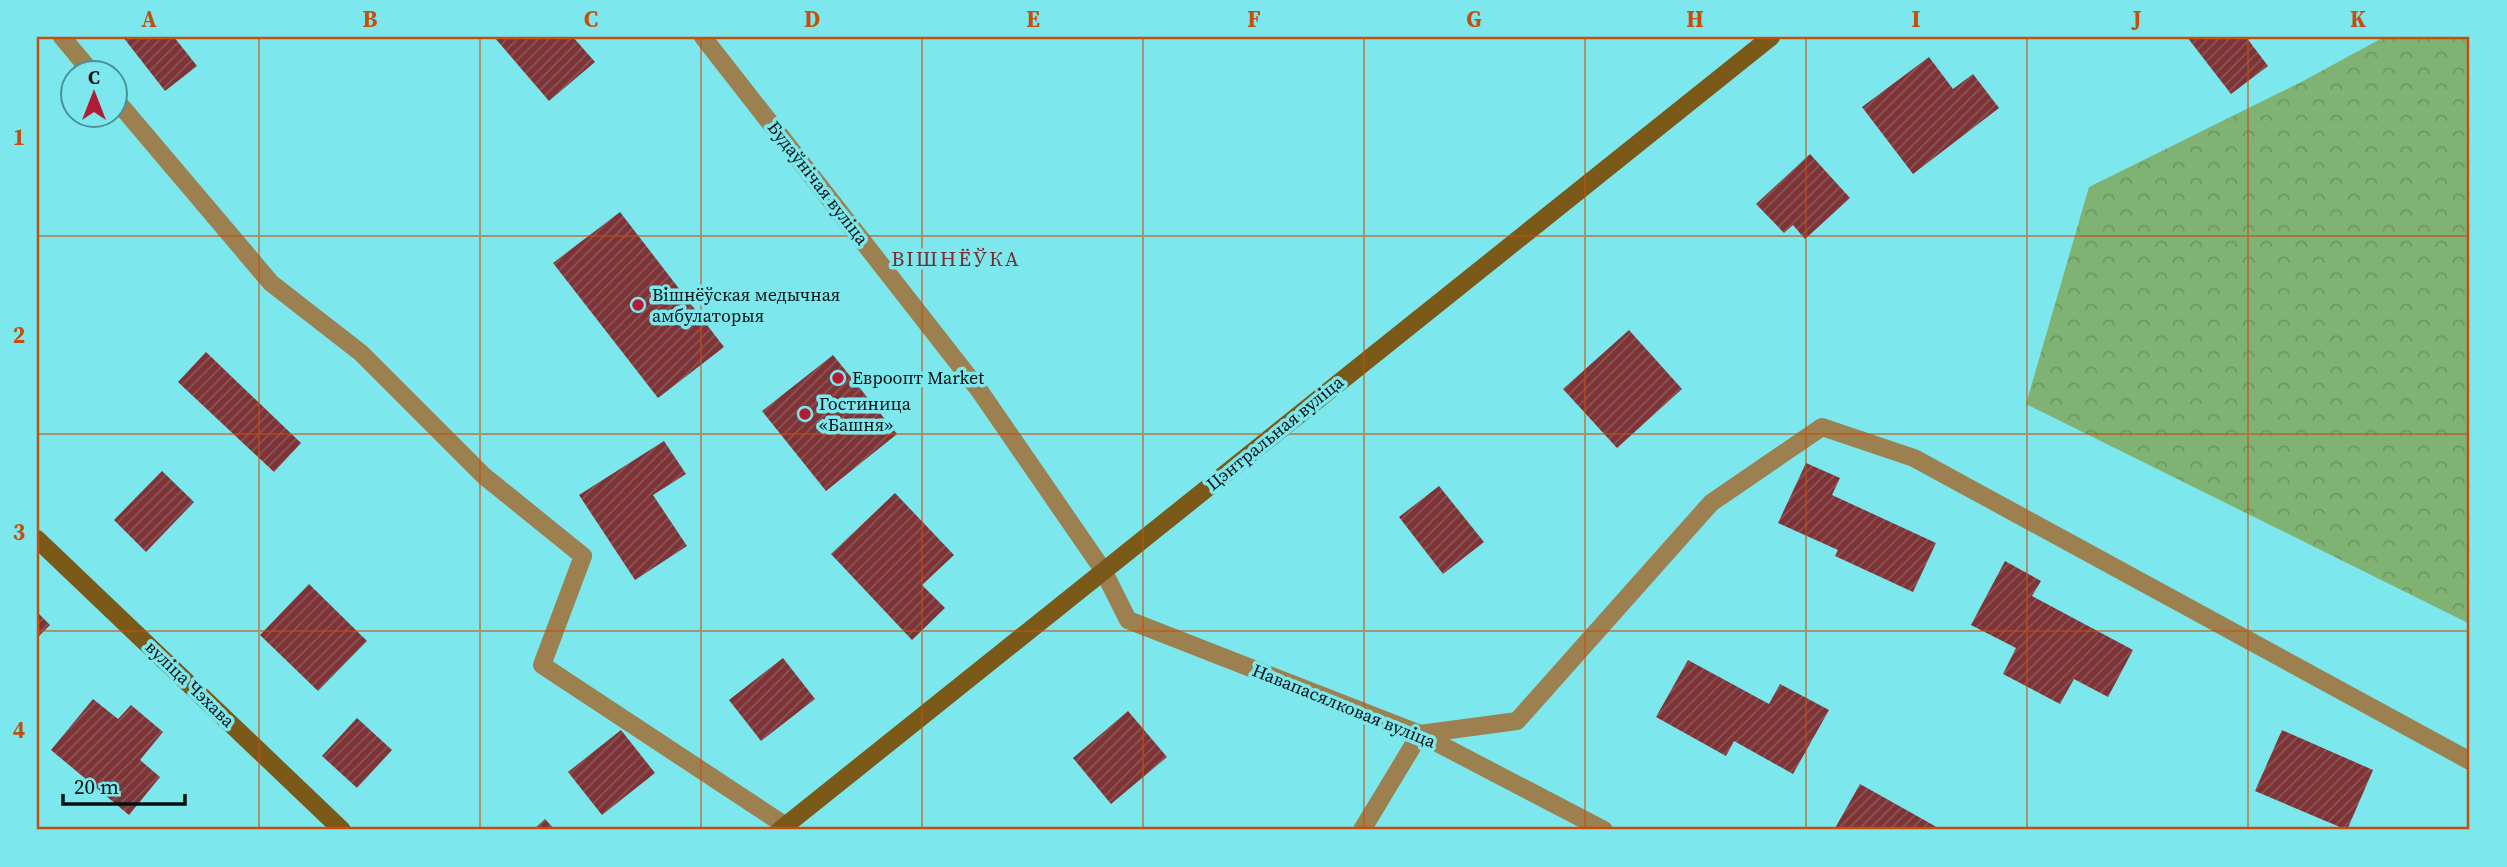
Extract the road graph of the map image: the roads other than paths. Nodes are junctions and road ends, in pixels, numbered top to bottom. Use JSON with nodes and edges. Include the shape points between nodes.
{"nodes":[{"id":1,"x":62,"y":37,"type":"edge"},
{"id":2,"x":704,"y":37,"type":"edge"},
{"id":3,"x":1771,"y":37,"type":"edge"},
{"id":4,"x":81,"y":60,"type":"edge"},
{"id":5,"x":130,"y":117,"type":"edge"},
{"id":6,"x":37,"y":539,"type":"edge"},
{"id":7,"x":1103,"y":570,"type":"junction"},
{"id":8,"x":1420,"y":734,"type":"junction"},
{"id":9,"x":2470,"y":761,"type":"edge"},
{"id":10,"x":783,"y":828,"type":"edge"},
{"id":11,"x":342,"y":830,"type":"edge"},
{"id":12,"x":1362,"y":830,"type":"edge"},
{"id":13,"x":1604,"y":830,"type":"edge"}],
"edges":[{"from":1,"to":4,"type":"street"},
{"from":2,"to":7,"type":"street","name":"Будаўнічая вуліца","via":[[979,390]]},
{"from":3,"to":7,"type":"street","name":"Цэнтральная вуліца"},
{"from":5,"to":10,"type":"street","via":[[271,283],[361,353],[484,476],[583,556],[542,665]]},
{"from":6,"to":11,"type":"street","name":"вуліца Чэхава"},
{"from":7,"to":8,"type":"street","name":"Навапасялковая вуліца","via":[[1128,620]]},
{"from":7,"to":10,"type":"street","name":"Цэнтральная вуліца"},
{"from":8,"to":9,"type":"street","via":[[1517,721],[1712,503],[1822,427],[1914,458]]},
{"from":8,"to":12,"type":"street"},
{"from":8,"to":13,"type":"street","name":"Навапасялковая вуліца"}]}
